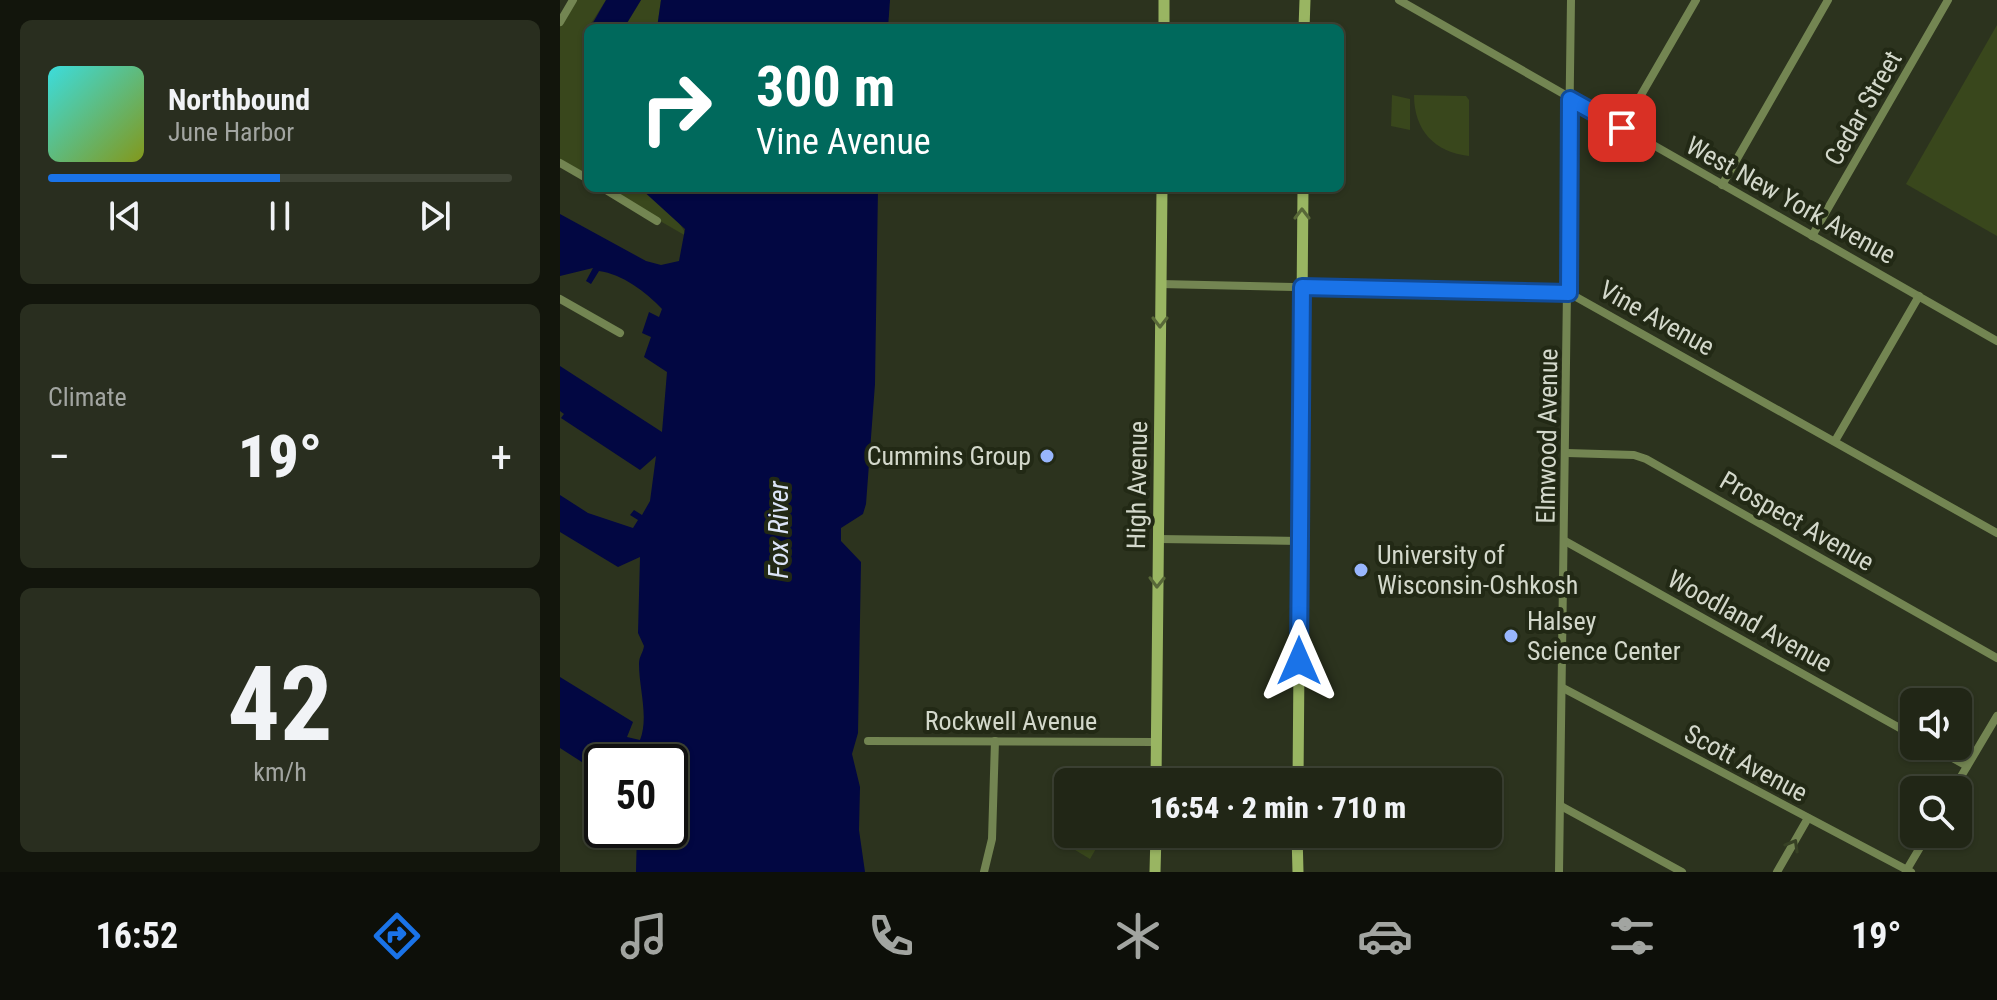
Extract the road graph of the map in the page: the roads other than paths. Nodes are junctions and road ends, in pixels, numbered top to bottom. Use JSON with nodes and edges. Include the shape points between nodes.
{"nodes":[{"id":1,"x":573,"y":0,"type":"edge"},
{"id":2,"x":1164,"y":0,"type":"edge"},
{"id":3,"x":1305,"y":0,"type":"edge"},
{"id":4,"x":1399,"y":0,"type":"edge"},
{"id":5,"x":1571,"y":0,"type":"edge"},
{"id":6,"x":1696,"y":0,"type":"edge"},
{"id":7,"x":1828,"y":0,"type":"edge"},
{"id":8,"x":1948,"y":0,"type":"edge"},
{"id":9,"x":560,"y":22,"type":"edge"},
{"id":10,"x":1164,"y":24,"type":"edge"},
{"id":11,"x":1304,"y":24,"type":"edge"},
{"id":12,"x":1570,"y":99,"type":"junction"},
{"id":13,"x":1622,"y":128,"type":"junction"},
{"id":14,"x":560,"y":163,"type":"edge"},
{"id":15,"x":584,"y":177,"type":"edge"},
{"id":16,"x":1722,"y":185,"type":"junction"},
{"id":17,"x":610,"y":192,"type":"edge"},
{"id":18,"x":1162,"y":192,"type":"edge"},
{"id":19,"x":1303,"y":192,"type":"edge"},
{"id":20,"x":657,"y":221,"type":"dead end"},
{"id":21,"x":1812,"y":236,"type":"junction"},
{"id":22,"x":1160,"y":284,"type":"junction"},
{"id":23,"x":1302,"y":287,"type":"junction"},
{"id":24,"x":1569,"y":293,"type":"junction"},
{"id":25,"x":1919,"y":296,"type":"junction"},
{"id":26,"x":560,"y":299,"type":"edge"},
{"id":27,"x":620,"y":333,"type":"dead end"},
{"id":28,"x":1997,"y":341,"type":"edge"},
{"id":29,"x":1835,"y":441,"type":"junction"},
{"id":30,"x":1567,"y":453,"type":"junction"},
{"id":31,"x":1997,"y":533,"type":"edge"},
{"id":32,"x":1158,"y":539,"type":"junction"},
{"id":33,"x":1300,"y":541,"type":"junction"},
{"id":34,"x":1565,"y":541,"type":"junction"},
{"id":35,"x":1997,"y":658,"type":"edge"},
{"id":36,"x":1563,"y":688,"type":"junction"},
{"id":37,"x":1997,"y":716,"type":"edge"},
{"id":38,"x":1900,"y":728,"type":"edge"},
{"id":39,"x":868,"y":741,"type":"dead end"},
{"id":40,"x":995,"y":741,"type":"junction"},
{"id":41,"x":1155,"y":742,"type":"junction"},
{"id":42,"x":1956,"y":760,"type":"edge"},
{"id":43,"x":1967,"y":766,"type":"junction"},
{"id":44,"x":1156,"y":768,"type":"edge"},
{"id":45,"x":1298,"y":768,"type":"edge"},
{"id":46,"x":1961,"y":776,"type":"edge"},
{"id":47,"x":1561,"y":806,"type":"junction"},
{"id":48,"x":1808,"y":818,"type":"junction"},
{"id":49,"x":1156,"y":848,"type":"edge"},
{"id":50,"x":1297,"y":848,"type":"edge"},
{"id":51,"x":1920,"y":848,"type":"edge"},
{"id":52,"x":1908,"y":871,"type":"edge"},
{"id":53,"x":984,"y":872,"type":"edge"},
{"id":54,"x":1155,"y":872,"type":"edge"},
{"id":55,"x":1298,"y":872,"type":"edge"},
{"id":56,"x":1559,"y":872,"type":"edge"},
{"id":57,"x":1682,"y":872,"type":"edge"},
{"id":58,"x":1777,"y":872,"type":"edge"}],
"edges":[{"from":1,"to":9,"type":"street"},
{"from":2,"to":10,"type":"main road"},
{"from":3,"to":11,"type":"main road"},
{"from":4,"to":12,"type":"street","name":"West New York Avenue"},
{"from":5,"to":12,"type":"street","name":"Elmwood Avenue"},
{"from":6,"to":13,"type":"street"},
{"from":7,"to":16,"type":"street"},
{"from":8,"to":21,"type":"street","name":"Cedar Street"},
{"from":12,"to":13,"type":"street","name":"West New York Avenue"},
{"from":12,"to":24,"type":"street","name":"Elmwood Avenue"},
{"from":13,"to":16,"type":"street","name":"West New York Avenue"},
{"from":14,"to":15,"type":"street"},
{"from":16,"to":21,"type":"street","name":"West New York Avenue"},
{"from":17,"to":20,"type":"street"},
{"from":18,"to":22,"type":"main road","name":"High Avenue"},
{"from":23,"to":19,"type":"main road","one_way":true},
{"from":21,"to":25,"type":"street","name":"West New York Avenue"},
{"from":22,"to":23,"type":"street","name":"Vine Avenue"},
{"from":22,"to":32,"type":"main road","name":"High Avenue","one_way":true},
{"from":23,"to":24,"type":"street","name":"Vine Avenue"},
{"from":23,"to":33,"type":"main road"},
{"from":24,"to":29,"type":"street","name":"Vine Avenue"},
{"from":24,"to":30,"type":"street","name":"Elmwood Avenue"},
{"from":25,"to":28,"type":"street","name":"West New York Avenue"},
{"from":25,"to":29,"type":"street"},
{"from":26,"to":27,"type":"street"},
{"from":29,"to":31,"type":"street","name":"Vine Avenue"},
{"from":30,"to":34,"type":"street","name":"Elmwood Avenue"},
{"from":30,"to":35,"type":"street","name":"Prospect Avenue","via":[[1646,459]]},
{"from":32,"to":33,"type":"street"},
{"from":32,"to":41,"type":"main road","name":"High Avenue","one_way":true},
{"from":33,"to":45,"type":"main road"},
{"from":34,"to":36,"type":"street","name":"Elmwood Avenue"},
{"from":34,"to":38,"type":"street","name":"Woodland Avenue"},
{"from":36,"to":47,"type":"street","name":"Elmwood Avenue"},
{"from":36,"to":48,"type":"street","name":"Scott Avenue"},
{"from":37,"to":43,"type":"street"},
{"from":39,"to":40,"type":"street","name":"Rockwell Avenue"},
{"from":40,"to":41,"type":"street","name":"Rockwell Avenue"},
{"from":40,"to":53,"type":"street","via":[[992,839]]},
{"from":41,"to":44,"type":"main road","name":"High Avenue"},
{"from":42,"to":43,"type":"street"},
{"from":43,"to":46,"type":"street"},
{"from":47,"to":56,"type":"street","name":"Elmwood Avenue"},
{"from":47,"to":57,"type":"street"},
{"from":48,"to":52,"type":"street","name":"Scott Avenue"},
{"from":58,"to":48,"type":"street","one_way":true},
{"from":49,"to":54,"type":"main road"},
{"from":50,"to":55,"type":"main road"},
{"from":51,"to":52,"type":"street"}]}
